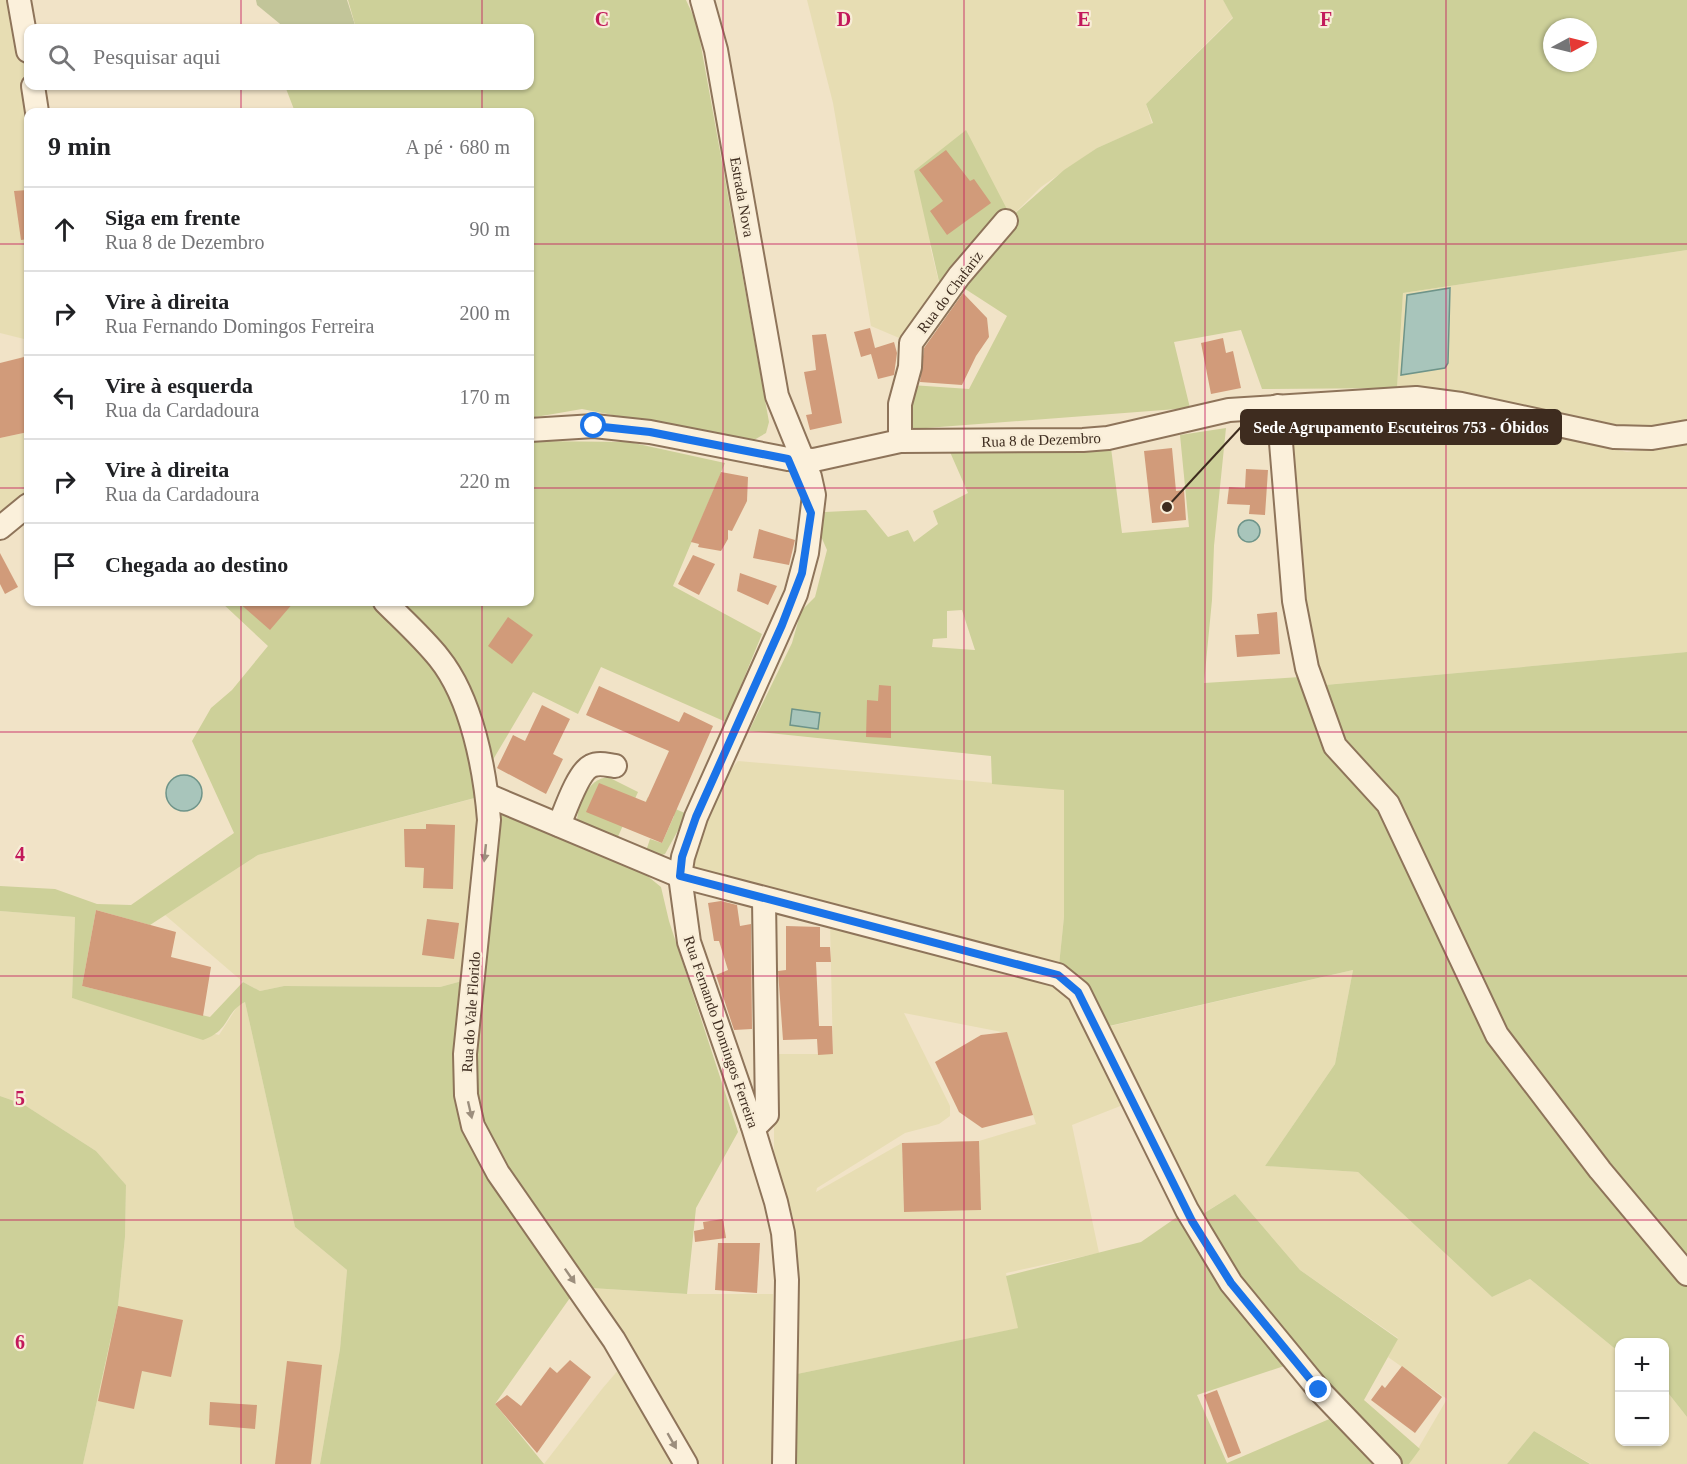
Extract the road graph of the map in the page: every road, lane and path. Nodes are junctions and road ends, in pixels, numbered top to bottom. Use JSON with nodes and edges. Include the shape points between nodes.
{"nodes":[{"id":1,"x":20,"y":0,"type":"edge"},
{"id":2,"x":702,"y":0,"type":"edge"},
{"id":3,"x":24,"y":26,"type":"edge"},
{"id":4,"x":34,"y":90,"type":"edge"},
{"id":5,"x":36,"y":108,"type":"edge"},
{"id":6,"x":1006,"y":221,"type":"dead end"},
{"id":7,"x":1278,"y":406,"type":"junction"},
{"id":8,"x":534,"y":430,"type":"edge"},
{"id":9,"x":1687,"y":432,"type":"edge"},
{"id":10,"x":900,"y":441,"type":"junction"},
{"id":11,"x":795,"y":459,"type":"junction"},
{"id":12,"x":24,"y":508,"type":"edge"},
{"id":13,"x":0,"y":528,"type":"edge"},
{"id":14,"x":389,"y":606,"type":"edge"},
{"id":15,"x":615,"y":766,"type":"dead end"},
{"id":16,"x":487,"y":795,"type":"junction"},
{"id":17,"x":559,"y":825,"type":"junction"},
{"id":18,"x":680,"y":876,"type":"junction"},
{"id":19,"x":764,"y":899,"type":"junction"},
{"id":20,"x":752,"y":1124,"type":"junction"},
{"id":21,"x":1687,"y":1274,"type":"edge"},
{"id":22,"x":686,"y":1464,"type":"edge"},
{"id":23,"x":784,"y":1464,"type":"edge"},
{"id":24,"x":1390,"y":1464,"type":"edge"}],
"edges":[{"from":1,"to":3,"type":"street"},
{"from":2,"to":11,"type":"street","name":"Estrada Nova","via":[[716,50],[777,396],[776,423]]},
{"from":4,"to":5,"type":"street"},
{"from":6,"to":10,"type":"street","name":"Rua do Chafariz","via":[[959,276],[911,343],[910,367],[900,404]]},
{"from":7,"to":9,"type":"street","via":[[1435,399],[1614,437],[1660,438]]},
{"from":7,"to":10,"type":"street","name":"Rua 8 de Dezembro","via":[[1228,410],[1108,438]]},
{"from":7,"to":21,"type":"street","via":[[1294,601],[1307,668],[1335,746],[1388,804],[1497,1035],[1600,1170]]},
{"from":8,"to":11,"type":"street","name":"Rua 8 de Dezembro","via":[[594,426],[650,432]]},
{"from":10,"to":11,"type":"street","name":"Rua 8 de Dezembro","via":[[814,459]]},
{"from":11,"to":18,"type":"street","name":"Rua Fernando Domingos Ferreira","via":[[811,513],[807,552],[795,594],[696,817],[682,857]]},
{"from":12,"to":13,"type":"street"},
{"from":14,"to":16,"type":"street","name":"Rua do Vale Florido","via":[[440,660],[459,690]]},
{"from":15,"to":17,"type":"street","via":[[590,766],[582,773]]},
{"from":16,"to":17,"type":"street"},
{"from":16,"to":22,"type":"street","name":"Rua do Vale Florido","one_way":true,"via":[[489,820],[465,1054],[466,1095],[473,1126],[498,1173],[614,1340]]},
{"from":17,"to":18,"type":"street"},
{"from":18,"to":19,"type":"street"},
{"from":18,"to":20,"type":"street","name":"Rua Fernando Domingos Ferreira","via":[[689,942]]},
{"from":19,"to":20,"type":"street","via":[[767,1115]]},
{"from":19,"to":24,"type":"street","via":[[1058,975],[1078,992],[1181,1200],[1231,1283],[1319,1390]]},
{"from":20,"to":23,"type":"street","name":"Rua Fernando Domingos Ferreira","via":[[776,1202],[786,1259]]}]}
